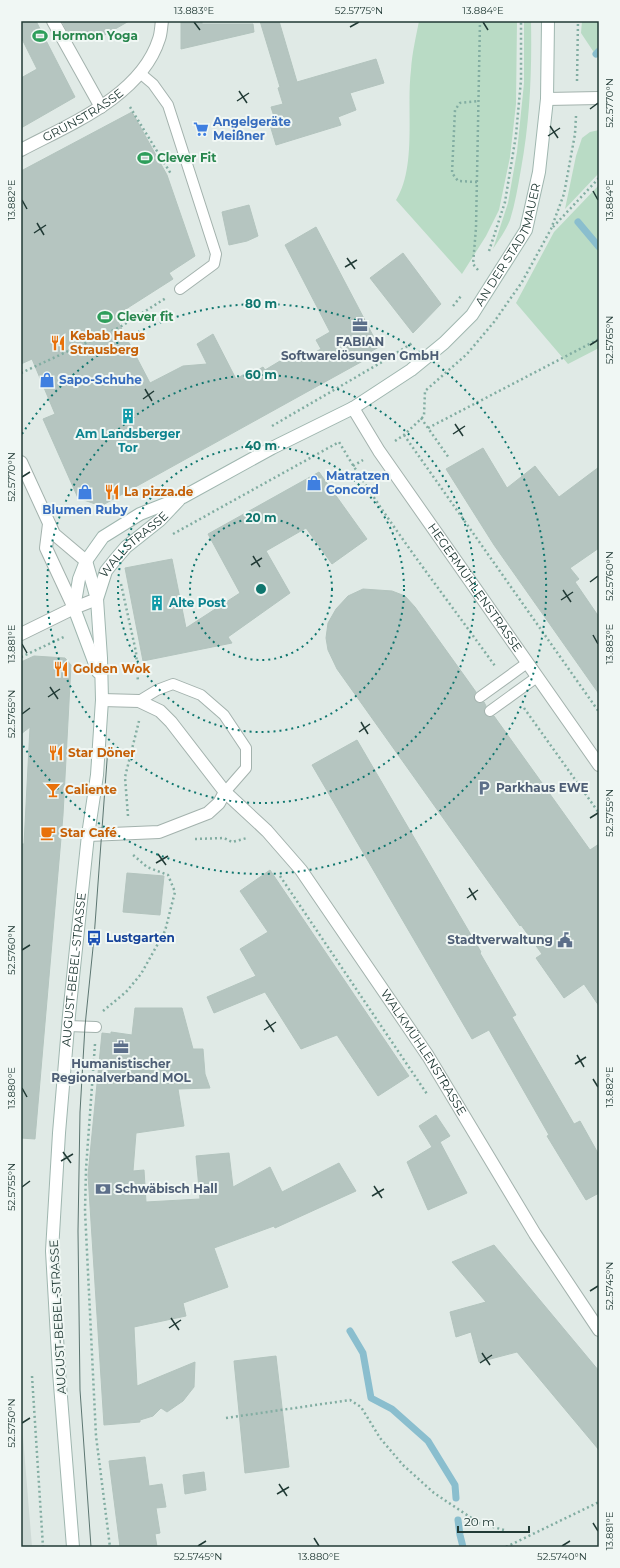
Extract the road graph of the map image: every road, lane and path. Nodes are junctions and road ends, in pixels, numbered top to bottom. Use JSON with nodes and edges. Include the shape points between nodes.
{"nodes":[{"id":1,"x":53,"y":21,"type":"edge"},
{"id":2,"x":162,"y":21,"type":"edge"},
{"id":3,"x":480,"y":21,"type":"edge"},
{"id":4,"x":521,"y":21,"type":"edge"},
{"id":5,"x":548,"y":21,"type":"edge"},
{"id":6,"x":578,"y":21,"type":"edge"},
{"id":7,"x":140,"y":73,"type":"junction"},
{"id":8,"x":121,"y":93,"type":"junction"},
{"id":9,"x":576,"y":98,"type":"junction"},
{"id":10,"x":599,"y":98,"type":"edge"},
{"id":11,"x":546,"y":99,"type":"junction"},
{"id":12,"x":478,"y":102,"type":"junction"},
{"id":13,"x":101,"y":106,"type":"junction"},
{"id":14,"x":21,"y":150,"type":"edge"},
{"id":15,"x":599,"y":178,"type":"edge"},
{"id":16,"x":173,"y":181,"type":"dead end"},
{"id":17,"x":477,"y":182,"type":"junction"},
{"id":18,"x":551,"y":229,"type":"dead end"},
{"id":19,"x":489,"y":252,"type":"dead end"},
{"id":20,"x":482,"y":264,"type":"dead end"},
{"id":21,"x":479,"y":270,"type":"junction"},
{"id":22,"x":474,"y":276,"type":"dead end"},
{"id":23,"x":180,"y":289,"type":"joint"},
{"id":24,"x":462,"y":294,"type":"dead end"},
{"id":25,"x":448,"y":312,"type":"dead end"},
{"id":26,"x":599,"y":339,"type":"edge"},
{"id":27,"x":416,"y":341,"type":"dead end"},
{"id":28,"x":21,"y":373,"type":"edge"},
{"id":29,"x":353,"y":408,"type":"junction"},
{"id":30,"x":421,"y":418,"type":"dead end"},
{"id":31,"x":271,"y":426,"type":"dead end"},
{"id":32,"x":428,"y":428,"type":"junction"},
{"id":33,"x":404,"y":435,"type":"dead end"},
{"id":34,"x":449,"y":458,"type":"dead end"},
{"id":35,"x":21,"y":462,"type":"edge"},
{"id":36,"x":183,"y":496,"type":"junction"},
{"id":37,"x":49,"y":524,"type":"junction"},
{"id":38,"x":396,"y":528,"type":"dead end"},
{"id":39,"x":171,"y":536,"type":"dead end"},
{"id":40,"x":86,"y":561,"type":"junction"},
{"id":41,"x":97,"y":599,"type":"junction"},
{"id":42,"x":74,"y":608,"type":"junction"},
{"id":43,"x":21,"y":634,"type":"edge"},
{"id":44,"x":66,"y":636,"type":"dead end"},
{"id":45,"x":21,"y":656,"type":"edge"},
{"id":46,"x":527,"y":663,"type":"junction"},
{"id":47,"x":537,"y":677,"type":"junction"},
{"id":48,"x":101,"y":680,"type":"junction"},
{"id":49,"x":480,"y":697,"type":"dead end"},
{"id":50,"x":102,"y":700,"type":"junction"},
{"id":51,"x":139,"y":701,"type":"junction"},
{"id":52,"x":490,"y":711,"type":"dead end"},
{"id":53,"x":599,"y":712,"type":"edge"},
{"id":54,"x":599,"y":765,"type":"edge"},
{"id":55,"x":225,"y":792,"type":"junction"},
{"id":56,"x":88,"y":835,"type":"junction"},
{"id":57,"x":188,"y":841,"type":"dead end"},
{"id":58,"x":251,"y":842,"type":"dead end"},
{"id":59,"x":139,"y":853,"type":"dead end"},
{"id":60,"x":279,"y":874,"type":"dead end"},
{"id":61,"x":68,"y":1026,"type":"junction"},
{"id":62,"x":96,"y":1027,"type":"junction"},
{"id":63,"x":429,"y":1097,"type":"dead end"},
{"id":64,"x":599,"y":1330,"type":"edge"},
{"id":65,"x":32,"y":1376,"type":"dead end"},
{"id":66,"x":226,"y":1418,"type":"dead end"},
{"id":67,"x":599,"y":1502,"type":"edge"},
{"id":68,"x":504,"y":1530,"type":"dead end"},
{"id":69,"x":43,"y":1547,"type":"edge"},
{"id":70,"x":73,"y":1547,"type":"edge"},
{"id":71,"x":110,"y":1547,"type":"edge"},
{"id":72,"x":506,"y":1547,"type":"edge"}],
"edges":[{"from":1,"to":13,"type":"street"},
{"from":2,"to":7,"type":"street","name":"GRÜNSTRASSE","via":[[159,39]]},
{"from":3,"to":12,"type":"path"},
{"from":4,"to":19,"type":"path","via":[[521,80],[516,136],[505,202]]},
{"from":5,"to":11,"type":"street","name":"AN DER STADTMAUER"},
{"from":6,"to":9,"type":"path"},
{"from":7,"to":8,"type":"street","name":"GRÜNSTRASSE"},
{"from":7,"to":23,"type":"lane","via":[[153,84],[168,105],[216,254],[214,264]]},
{"from":8,"to":13,"type":"street","name":"GRÜNSTRASSE"},
{"from":8,"to":16,"type":"path"},
{"from":9,"to":10,"type":"street"},
{"from":9,"to":11,"type":"street"},
{"from":11,"to":29,"type":"street","name":"AN DER STADTMAUER","via":[[539,172],[526,230],[472,315],[444,343],[411,370]]},
{"from":12,"to":17,"type":"path"},
{"from":12,"to":17,"type":"path","via":[[460,103],[455,110],[452,174],[458,181]]},
{"from":13,"to":14,"type":"street","name":"GRÜNSTRASSE"},
{"from":15,"to":18,"type":"path"},
{"from":17,"to":21,"type":"path","via":[[473,264]]},
{"from":20,"to":21,"type":"path"},
{"from":21,"to":22,"type":"path"},
{"from":23,"to":28,"type":"path","via":[[120,328]]},
{"from":24,"to":25,"type":"path"},
{"from":26,"to":32,"type":"path"},
{"from":27,"to":31,"type":"path"},
{"from":29,"to":36,"type":"street","name":"WALLSTRASSE"},
{"from":29,"to":46,"type":"street","name":"HEGERMÜHLENSTRASSE","via":[[379,451]]},
{"from":30,"to":32,"type":"path"},
{"from":32,"to":34,"type":"path"},
{"from":33,"to":53,"type":"path"},
{"from":35,"to":37,"type":"street"},
{"from":36,"to":40,"type":"street","name":"WALLSTRASSE","via":[[140,514],[111,531],[103,537]]},
{"from":36,"to":41,"type":"street","name":"WALLSTRASSE","via":[[114,560],[106,571]]},
{"from":37,"to":40,"type":"street","via":[[54,534]]},
{"from":37,"to":42,"type":"street","name":"AUGUST-BEBEL-STRASSE","via":[[46,548]]},
{"from":38,"to":39,"type":"path","via":[[339,442]]},
{"from":40,"to":41,"type":"street","name":"AUGUST-BEBEL-STRASSE"},
{"from":40,"to":42,"type":"street","via":[[79,579]]},
{"from":41,"to":42,"type":"street"},
{"from":41,"to":48,"type":"street","name":"AUGUST-BEBEL-STRASSE"},
{"from":42,"to":43,"type":"street"},
{"from":42,"to":48,"type":"street","name":"AUGUST-BEBEL-STRASSE"},
{"from":44,"to":45,"type":"path"},
{"from":46,"to":47,"type":"street","name":"HEGERMÜHLENSTRASSE"},
{"from":46,"to":49,"type":"lane"},
{"from":47,"to":52,"type":"lane"},
{"from":47,"to":54,"type":"street","name":"HEGERMÜHLENSTRASSE"},
{"from":48,"to":50,"type":"street","name":"AUGUST-BEBEL-STRASSE"},
{"from":50,"to":51,"type":"street","name":"WALKMÜHLENSTRASSE"},
{"from":50,"to":56,"type":"street","name":"AUGUST-BEBEL-STRASSE","via":[[97,775]]},
{"from":51,"to":55,"type":"street","name":"WALKMÜHLENSTRASSE","via":[[160,711],[171,722]]},
{"from":51,"to":55,"type":"lane","via":[[173,684],[201,695],[224,715],[246,748],[246,768]]},
{"from":55,"to":56,"type":"street","via":[[219,803],[208,813],[159,832]]},
{"from":55,"to":64,"type":"street","name":"WALKMÜHLENSTRASSE","via":[[267,831],[322,899],[428,1056],[535,1234]]},
{"from":56,"to":61,"type":"street","name":"AUGUST-BEBEL-STRASSE"},
{"from":57,"to":58,"type":"path","via":[[224,838],[232,842],[246,837]]},
{"from":59,"to":62,"type":"path","via":[[132,854],[147,867],[168,875],[175,892],[165,931],[141,974],[126,992],[101,1012]]},
{"from":60,"to":63,"type":"path"},
{"from":61,"to":62,"type":"lane"},
{"from":61,"to":70,"type":"street","name":"AUGUST-BEBEL-STRASSE","via":[[52,1251]]},
{"from":62,"to":71,"type":"path","via":[[85,1211],[96,1436]]},
{"from":65,"to":69,"type":"path"},
{"from":66,"to":68,"type":"path","via":[[350,1400],[361,1407],[380,1438],[403,1465],[434,1493],[479,1523]]},
{"from":67,"to":72,"type":"path"}]}
